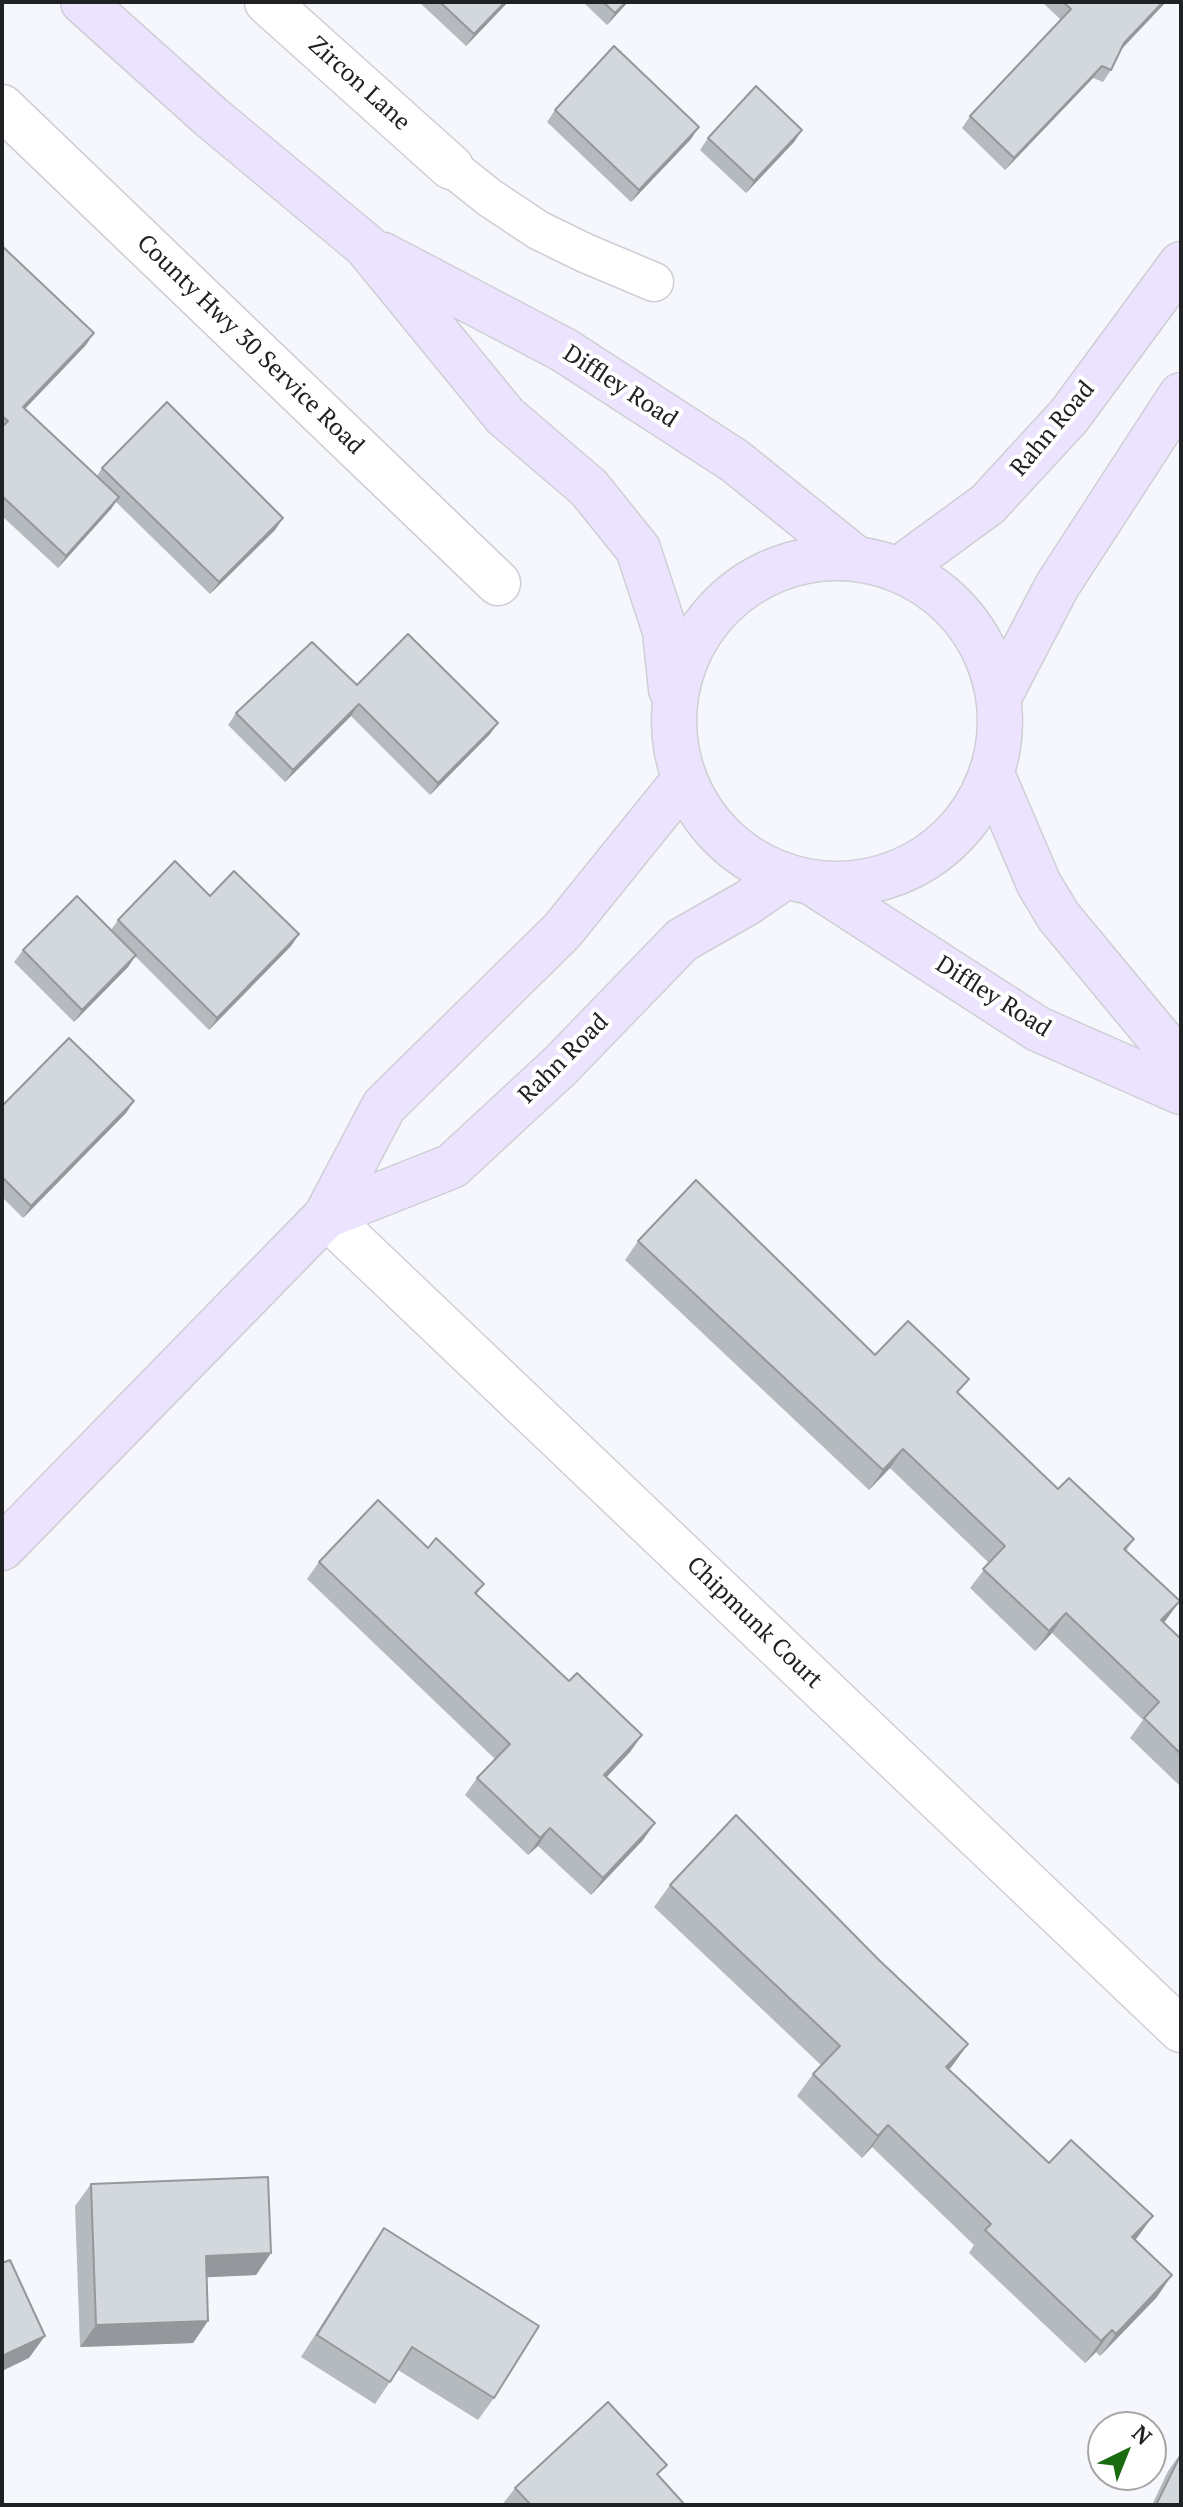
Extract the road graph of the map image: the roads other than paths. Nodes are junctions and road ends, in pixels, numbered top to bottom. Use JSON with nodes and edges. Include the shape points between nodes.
{"nodes":[{"id":1,"x":83,"y":2,"type":"edge"},
{"id":2,"x":267,"y":2,"type":"edge"},
{"id":3,"x":2,"y":107,"type":"edge"},
{"id":4,"x":451,"y":167,"type":"joint"},
{"id":5,"x":366,"y":246,"type":"junction"},
{"id":6,"x":1181,"y":264,"type":"edge"},
{"id":7,"x":654,"y":282,"type":"dead end"},
{"id":8,"x":1181,"y":395,"type":"edge"},
{"id":9,"x":854,"y":557,"type":"junction"},
{"id":10,"x":899,"y":569,"type":"junction"},
{"id":11,"x":498,"y":583,"type":"dead end"},
{"id":12,"x":1000,"y":695,"type":"junction"},
{"id":13,"x":673,"y":708,"type":"junction"},
{"id":14,"x":992,"y":774,"type":"junction"},
{"id":15,"x":684,"y":780,"type":"junction"},
{"id":16,"x":800,"y":880,"type":"junction"},
{"id":17,"x":1181,"y":1064,"type":"edge"},
{"id":18,"x":1181,"y":1092,"type":"edge"},
{"id":19,"x":326,"y":1216,"type":"junction"},
{"id":20,"x":2,"y":1548,"type":"edge"},
{"id":21,"x":1181,"y":2030,"type":"edge"}],
"edges":[{"from":1,"to":5,"type":"main road","name":"Diffley Road"},
{"from":2,"to":4,"type":"street","name":"Zircon Lane"},
{"from":3,"to":11,"type":"street","name":"County Hwy 30 Service Road"},
{"from":4,"to":7,"type":"lane","via":[[538,230]]},
{"from":5,"to":9,"type":"main road","name":"Diffley Road","via":[[564,350],[735,461]]},
{"from":5,"to":13,"type":"main road","name":"Diffley Road","via":[[505,416],[589,488],[638,549],[665,631]]},
{"from":6,"to":10,"type":"main road","name":"Rahn Road","via":[[1069,416],[988,504]]},
{"from":8,"to":12,"type":"main road","via":[[1057,586]]},
{"from":9,"to":10,"type":"main road"},
{"from":9,"to":13,"type":"main road","via":[[802,560],[753,579],[713,612],[685,656]]},
{"from":10,"to":12,"type":"main road","via":[[947,599],[981,642]]},
{"from":12,"to":14,"type":"main road","via":[[1001,735]]},
{"from":13,"to":15,"type":"main road","name":"Diffley Road","via":[[674,744]]},
{"from":14,"to":16,"type":"main road","via":[[965,824],[923,861],[870,882]]},
{"from":14,"to":17,"type":"main road","via":[[1039,884],[1059,917]]},
{"from":15,"to":16,"type":"main road","name":"Diffley Road","via":[[707,822],[742,855]]},
{"from":15,"to":19,"type":"main road","name":"Rahn Road","via":[[562,931],[384,1106]]},
{"from":16,"to":18,"type":"main road","name":"Diffley Road","via":[[1038,1029]]},
{"from":16,"to":19,"type":"main road","name":"Rahn Road","via":[[682,940],[560,1066],[452,1166]]},
{"from":19,"to":20,"type":"main road","name":"Rahn Road"},
{"from":19,"to":21,"type":"street","name":"Chipmunk Court"}]}
